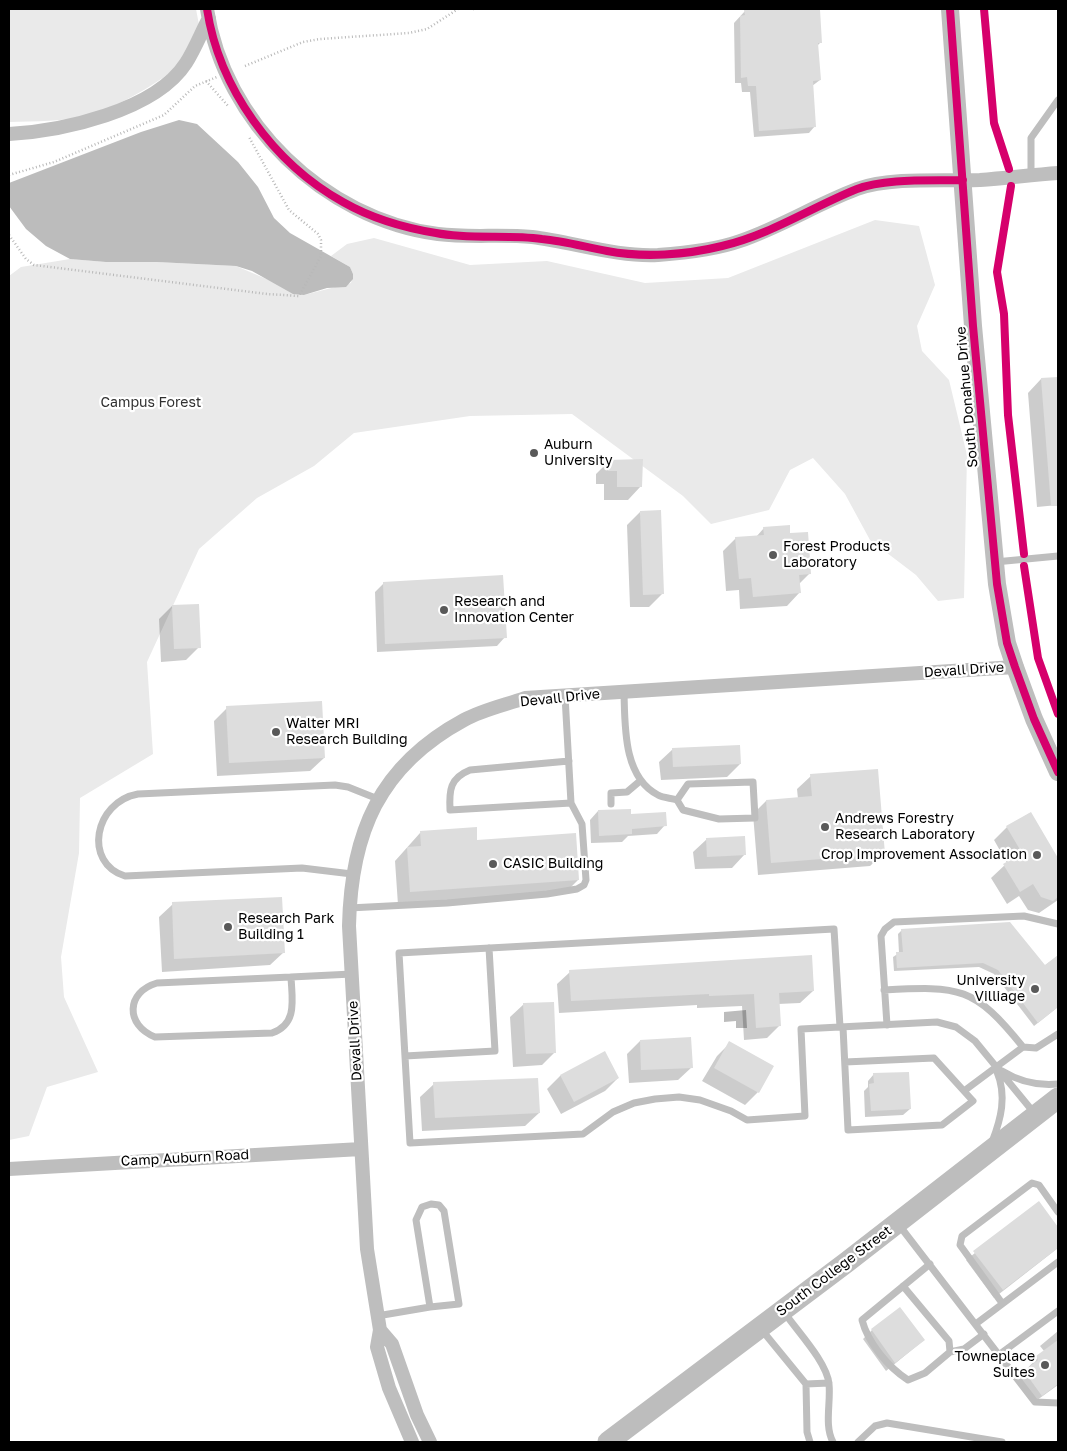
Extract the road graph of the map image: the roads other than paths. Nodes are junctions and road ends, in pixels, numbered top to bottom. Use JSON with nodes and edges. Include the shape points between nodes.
{"nodes":[{"id":1,"x":950,"y":9,"type":"edge"},
{"id":2,"x":208,"y":13,"type":"edge"},
{"id":3,"x":1058,"y":100,"type":"edge"},
{"id":4,"x":9,"y":134,"type":"edge"},
{"id":5,"x":1058,"y":173,"type":"edge"},
{"id":6,"x":1031,"y":175,"type":"junction"},
{"id":7,"x":963,"y":180,"type":"junction"},
{"id":8,"x":1058,"y":556,"type":"edge"},
{"id":9,"x":995,"y":562,"type":"junction"},
{"id":10,"x":1014,"y":667,"type":"junction"},
{"id":11,"x":624,"y":692,"type":"junction"},
{"id":12,"x":565,"y":696,"type":"junction"},
{"id":13,"x":569,"y":761,"type":"junction"},
{"id":14,"x":1058,"y":772,"type":"edge"},
{"id":15,"x":640,"y":780,"type":"junction"},
{"id":16,"x":378,"y":799,"type":"junction"},
{"id":17,"x":677,"y":800,"type":"junction"},
{"id":18,"x":571,"y":802,"type":"junction"},
{"id":19,"x":611,"y":804,"type":"dead end"},
{"id":20,"x":352,"y":874,"type":"junction"},
{"id":21,"x":349,"y":908,"type":"junction"},
{"id":22,"x":1058,"y":924,"type":"edge"},
{"id":23,"x":489,"y":948,"type":"junction"},
{"id":24,"x":352,"y":974,"type":"junction"},
{"id":25,"x":291,"y":977,"type":"junction"},
{"id":26,"x":884,"y":990,"type":"junction"},
{"id":27,"x":886,"y":1024,"type":"junction"},
{"id":28,"x":841,"y":1027,"type":"junction"},
{"id":29,"x":1058,"y":1034,"type":"edge"},
{"id":30,"x":1022,"y":1047,"type":"junction"},
{"id":31,"x":405,"y":1056,"type":"junction"},
{"id":32,"x":845,"y":1062,"type":"junction"},
{"id":33,"x":995,"y":1067,"type":"junction"},
{"id":34,"x":964,"y":1091,"type":"junction"},
{"id":35,"x":1058,"y":1095,"type":"edge"},
{"id":36,"x":1035,"y":1114,"type":"junction"},
{"id":37,"x":361,"y":1148,"type":"junction"},
{"id":38,"x":989,"y":1150,"type":"junction"},
{"id":39,"x":9,"y":1169,"type":"edge"},
{"id":40,"x":1058,"y":1212,"type":"edge"},
{"id":41,"x":898,"y":1223,"type":"junction"},
{"id":42,"x":1058,"y":1262,"type":"edge"},
{"id":43,"x":930,"y":1264,"type":"junction"},
{"id":44,"x":903,"y":1286,"type":"junction"},
{"id":45,"x":1002,"y":1303,"type":"junction"},
{"id":46,"x":430,"y":1307,"type":"junction"},
{"id":47,"x":782,"y":1310,"type":"junction"},
{"id":48,"x":1058,"y":1311,"type":"edge"},
{"id":49,"x":377,"y":1316,"type":"junction"},
{"id":50,"x":977,"y":1324,"type":"junction"},
{"id":51,"x":760,"y":1327,"type":"junction"},
{"id":52,"x":380,"y":1330,"type":"junction"},
{"id":53,"x":984,"y":1334,"type":"junction"},
{"id":54,"x":950,"y":1352,"type":"junction"},
{"id":55,"x":1000,"y":1354,"type":"junction"},
{"id":56,"x":829,"y":1383,"type":"junction"},
{"id":57,"x":806,"y":1384,"type":"junction"},
{"id":58,"x":1058,"y":1403,"type":"edge"},
{"id":59,"x":412,"y":1442,"type":"edge"},
{"id":60,"x":430,"y":1442,"type":"edge"},
{"id":61,"x":608,"y":1442,"type":"edge"},
{"id":62,"x":810,"y":1442,"type":"edge"},
{"id":63,"x":833,"y":1442,"type":"edge"},
{"id":64,"x":858,"y":1442,"type":"edge"},
{"id":65,"x":1002,"y":1442,"type":"edge"}],
"edges":[{"from":1,"to":7,"type":"street","name":"South Donahue Drive"},
{"from":2,"to":4,"type":"street","via":[[186,64],[166,85],[88,121]]},
{"from":2,"to":7,"type":"street","via":[[213,38],[236,93],[269,142],[309,178],[343,202],[384,220],[436,234],[523,236],[559,240],[610,252],[656,255],[721,247],[742,241],[859,188]]},
{"from":3,"to":6,"type":"lane","via":[[1031,138]]},
{"from":5,"to":6,"type":"street"},
{"from":6,"to":7,"type":"street"},
{"from":7,"to":9,"type":"street","name":"South Donahue Drive"},
{"from":8,"to":9,"type":"lane"},
{"from":9,"to":10,"type":"street","name":"South Donahue Drive","via":[[1002,617]]},
{"from":10,"to":11,"type":"street","name":"Devall Drive"},
{"from":10,"to":14,"type":"street","name":"South Donahue Drive"},
{"from":11,"to":12,"type":"street","name":"Devall Drive"},
{"from":11,"to":15,"type":"lane","via":[[630,756]]},
{"from":12,"to":13,"type":"lane"},
{"from":12,"to":16,"type":"street","name":"Devall Drive","via":[[525,698],[465,720],[422,748]]},
{"from":13,"to":18,"type":"lane"},
{"from":13,"to":18,"type":"lane","via":[[470,770],[452,782],[449,794],[450,810]]},
{"from":15,"to":17,"type":"lane","via":[[658,795]]},
{"from":15,"to":19,"type":"lane","via":[[627,792],[611,793]]},
{"from":16,"to":20,"type":"street","name":"Devall Drive","via":[[364,828]]},
{"from":16,"to":20,"type":"lane","via":[[335,785],[138,794],[117,802],[106,812],[100,827],[103,859],[112,870],[125,876],[302,868]]},
{"from":17,"to":17,"type":"lane","via":[[683,810],[718,819],[755,818],[753,782],[688,784]]},
{"from":18,"to":21,"type":"lane","via":[[583,833],[586,880],[577,889],[447,903]]},
{"from":20,"to":21,"type":"street","name":"Devall Drive"},
{"from":21,"to":24,"type":"street","name":"Devall Drive"},
{"from":22,"to":26,"type":"lane","via":[[1024,916],[894,922],[885,928],[881,936]]},
{"from":23,"to":28,"type":"lane","via":[[834,929]]},
{"from":23,"to":31,"type":"lane","via":[[399,953]]},
{"from":23,"to":31,"type":"lane","via":[[495,1051]]},
{"from":24,"to":25,"type":"lane"},
{"from":24,"to":37,"type":"street","name":"Devall Drive"},
{"from":25,"to":25,"type":"lane","via":[[290,1018],[283,1028],[272,1033],[155,1037],[145,1033],[134,1016],[133,1007],[141,991],[157,983]]},
{"from":26,"to":27,"type":"lane"},
{"from":26,"to":30,"type":"lane","via":[[939,988],[970,996],[990,1009]]},
{"from":27,"to":28,"type":"lane"},
{"from":27,"to":33,"type":"lane","via":[[937,1022],[956,1027],[975,1041]]},
{"from":28,"to":31,"type":"lane","via":[[801,1029],[805,1116],[747,1120],[731,1110],[700,1100],[655,1098],[613,1112],[583,1134],[410,1143]]},
{"from":28,"to":32,"type":"lane"},
{"from":29,"to":30,"type":"lane","via":[[1036,1048]]},
{"from":30,"to":33,"type":"lane"},
{"from":32,"to":34,"type":"lane","via":[[934,1058]]},
{"from":32,"to":34,"type":"lane","via":[[848,1130],[942,1125],[973,1101]]},
{"from":33,"to":34,"type":"lane"},
{"from":33,"to":35,"type":"lane"},
{"from":33,"to":36,"type":"lane"},
{"from":33,"to":38,"type":"lane","via":[[1001,1081],[1002,1109]]},
{"from":35,"to":36,"type":"main road","name":"South College Street"},
{"from":36,"to":38,"type":"main road","name":"South College Street"},
{"from":37,"to":39,"type":"street","name":"Camp Auburn Road"},
{"from":37,"to":49,"type":"street","name":"Devall Drive","via":[[367,1258]]},
{"from":38,"to":41,"type":"main road","name":"South College Street"},
{"from":40,"to":45,"type":"lane","via":[[1039,1185],[1032,1184],[962,1236],[960,1246]]},
{"from":41,"to":43,"type":"lane"},
{"from":41,"to":47,"type":"main road","name":"South College Street"},
{"from":42,"to":45,"type":"lane"},
{"from":43,"to":44,"type":"lane"},
{"from":43,"to":50,"type":"lane"},
{"from":44,"to":54,"type":"lane","via":[[949,1342]]},
{"from":44,"to":54,"type":"lane","via":[[862,1320],[866,1334],[896,1372],[908,1380],[924,1373]]},
{"from":45,"to":50,"type":"lane"},
{"from":46,"to":46,"type":"lane","via":[[416,1220],[422,1207],[431,1204],[439,1205],[444,1211],[459,1304]]},
{"from":46,"to":49,"type":"lane"},
{"from":47,"to":51,"type":"main road","name":"South College Street"},
{"from":47,"to":56,"type":"lane","via":[[822,1364]]},
{"from":48,"to":55,"type":"lane"},
{"from":49,"to":52,"type":"street","name":"Devall Drive"},
{"from":50,"to":53,"type":"lane"},
{"from":51,"to":57,"type":"lane"},
{"from":51,"to":61,"type":"main road","name":"South College Street"},
{"from":52,"to":59,"type":"street","via":[[378,1347],[383,1368]]},
{"from":52,"to":60,"type":"street","via":[[392,1344]]},
{"from":53,"to":54,"type":"lane","via":[[964,1350]]},
{"from":53,"to":55,"type":"lane"},
{"from":55,"to":58,"type":"lane","via":[[1035,1402]]},
{"from":56,"to":57,"type":"lane"},
{"from":56,"to":63,"type":"lane","via":[[829,1430]]},
{"from":57,"to":62,"type":"lane"},
{"from":64,"to":65,"type":"lane","via":[[875,1426],[887,1423]]}]}
